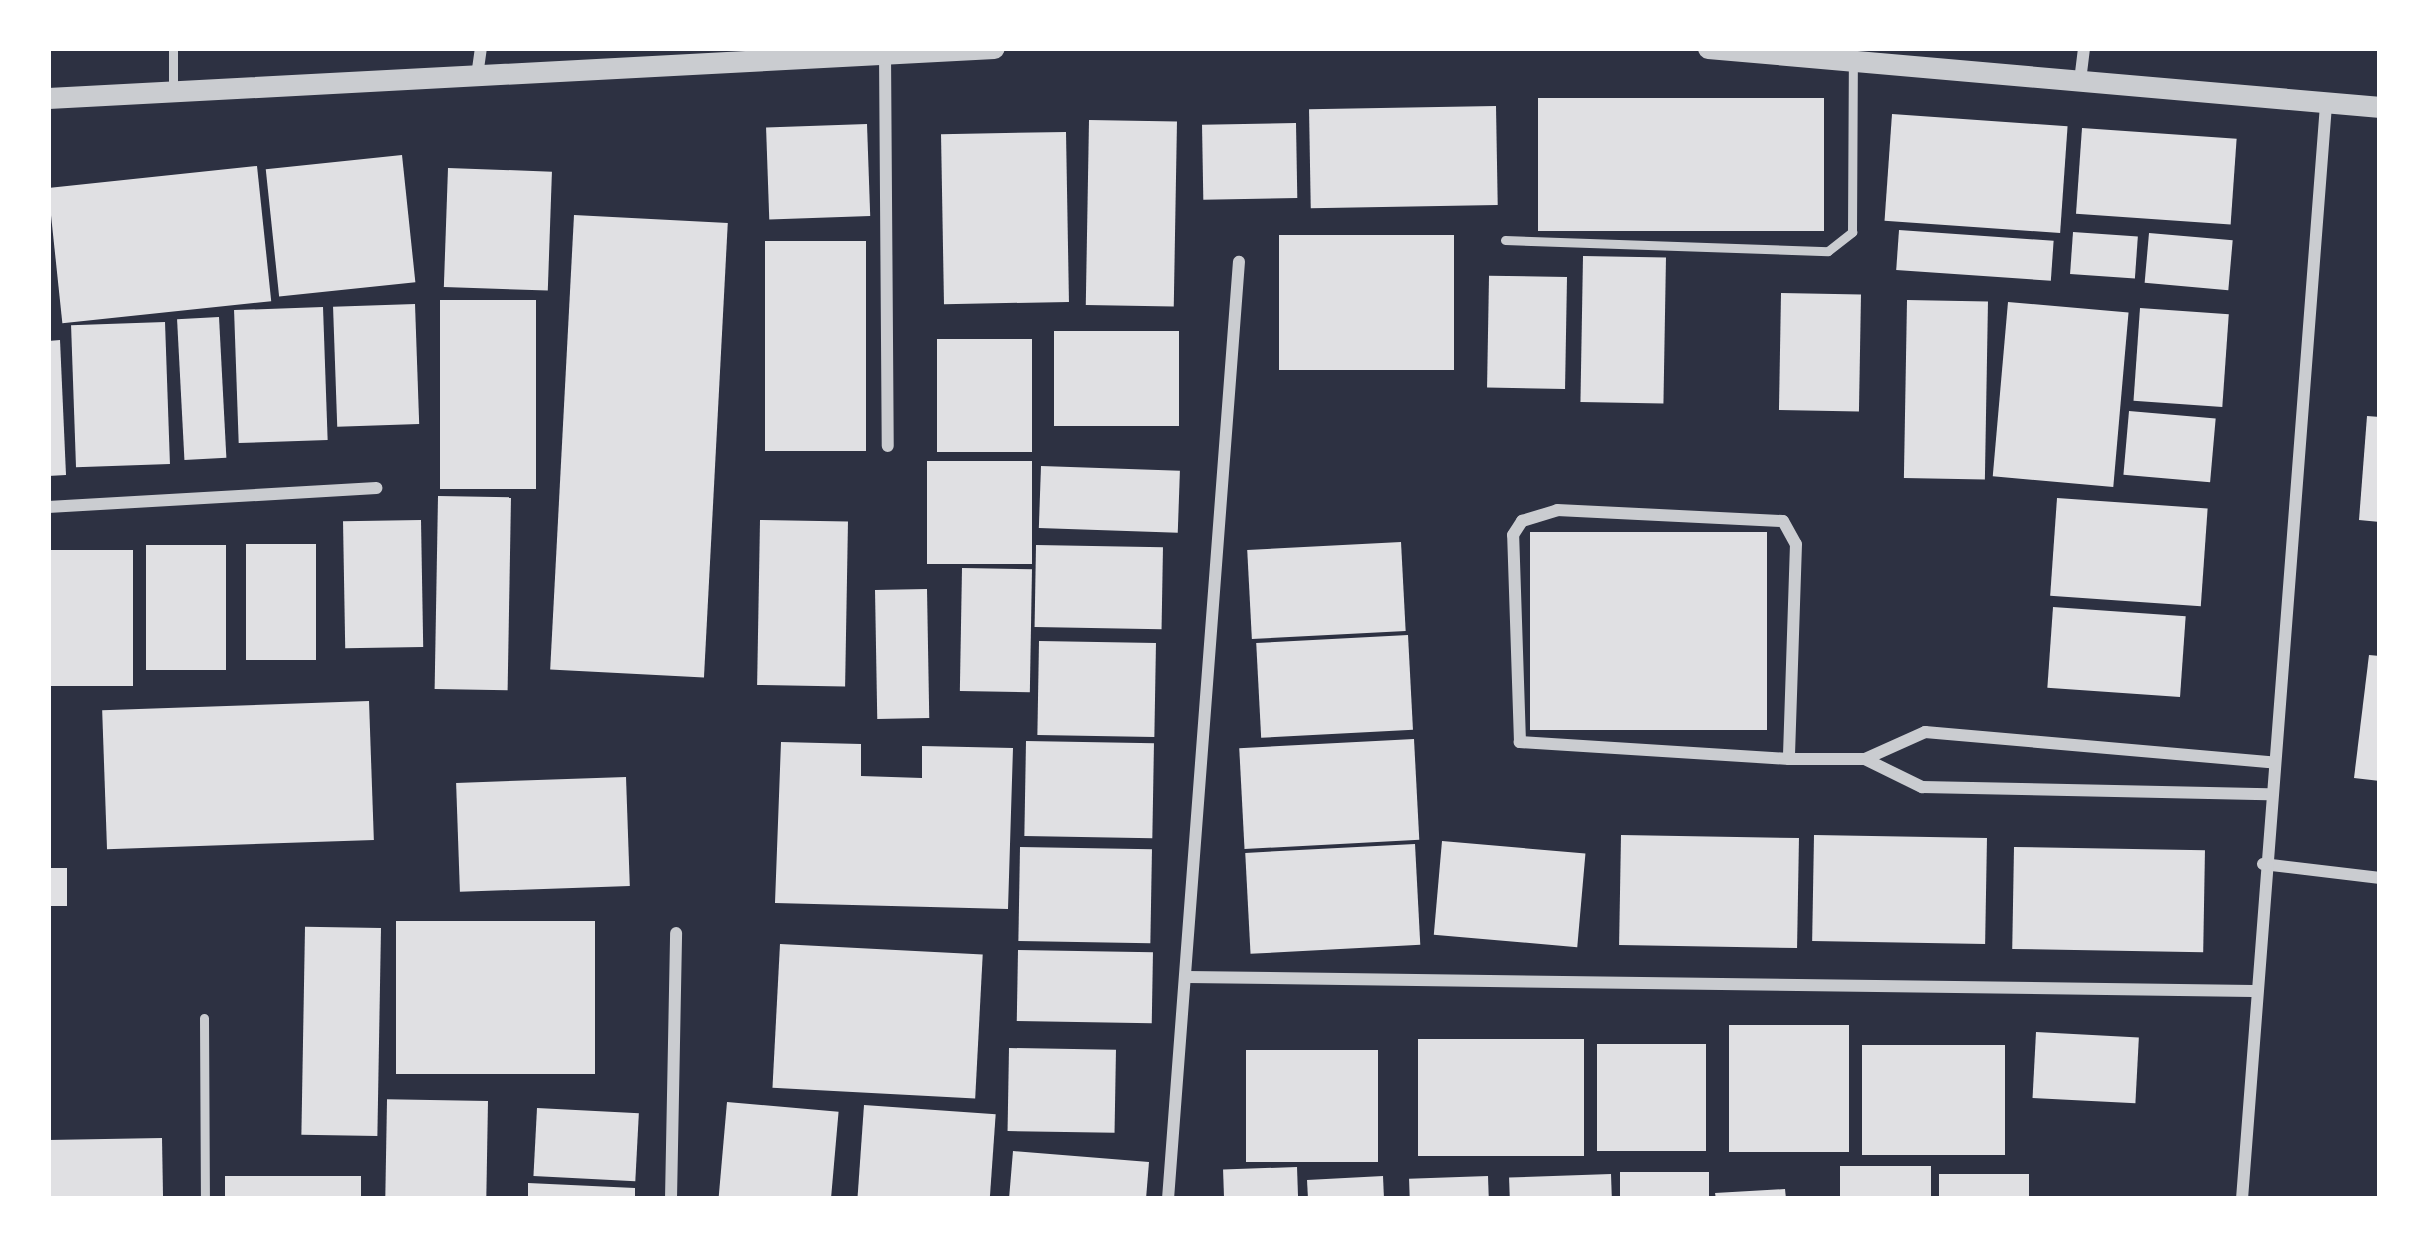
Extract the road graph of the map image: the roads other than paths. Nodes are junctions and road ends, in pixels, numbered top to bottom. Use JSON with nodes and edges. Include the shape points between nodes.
{"nodes":[{"id":1,"x":173,"y":48,"type":"edge"},
{"id":2,"x":481,"y":48,"type":"edge"},
{"id":3,"x":994,"y":48,"type":"edge"},
{"id":4,"x":1708,"y":48,"type":"edge"},
{"id":5,"x":2084,"y":48,"type":"edge"},
{"id":6,"x":942,"y":49,"type":"edge"},
{"id":7,"x":761,"y":50,"type":"edge"},
{"id":8,"x":885,"y":52,"type":"junction"},
{"id":9,"x":1853,"y":63,"type":"junction"},
{"id":10,"x":477,"y":76,"type":"junction"},
{"id":11,"x":2080,"y":82,"type":"junction"},
{"id":12,"x":173,"y":91,"type":"junction"},
{"id":13,"x":48,"y":98,"type":"edge"},
{"id":14,"x":2326,"y":104,"type":"junction"},
{"id":15,"x":2380,"y":107,"type":"edge"},
{"id":16,"x":1505,"y":240,"type":"dead end"},
{"id":17,"x":1239,"y":262,"type":"dead end"},
{"id":18,"x":888,"y":446,"type":"dead end"},
{"id":19,"x":376,"y":488,"type":"dead end"},
{"id":20,"x":48,"y":507,"type":"edge"},
{"id":21,"x":1789,"y":758,"type":"junction"},
{"id":22,"x":1865,"y":759,"type":"junction"},
{"id":23,"x":2270,"y":762,"type":"junction"},
{"id":24,"x":2268,"y":794,"type":"junction"},
{"id":25,"x":2263,"y":864,"type":"junction"},
{"id":26,"x":2380,"y":878,"type":"edge"},
{"id":27,"x":676,"y":933,"type":"dead end"},
{"id":28,"x":1187,"y":977,"type":"junction"},
{"id":29,"x":2254,"y":991,"type":"junction"},
{"id":30,"x":204,"y":1018,"type":"dead end"},
{"id":31,"x":205,"y":1199,"type":"edge"},
{"id":32,"x":671,"y":1199,"type":"edge"},
{"id":33,"x":1168,"y":1199,"type":"edge"},
{"id":34,"x":2242,"y":1199,"type":"edge"}],
"edges":[{"from":1,"to":12,"type":"lane"},
{"from":2,"to":10,"type":"street"},
{"from":3,"to":6,"type":"street"},
{"from":4,"to":9,"type":"street"},
{"from":5,"to":11,"type":"street"},
{"from":6,"to":8,"type":"street"},
{"from":7,"to":8,"type":"street"},
{"from":7,"to":10,"type":"street"},
{"from":8,"to":18,"type":"street"},
{"from":9,"to":11,"type":"street"},
{"from":9,"to":16,"type":"lane","via":[[1852,232],[1828,251]]},
{"from":10,"to":12,"type":"street"},
{"from":11,"to":14,"type":"street"},
{"from":12,"to":13,"type":"street"},
{"from":14,"to":15,"type":"street"},
{"from":14,"to":23,"type":"street"},
{"from":17,"to":28,"type":"street"},
{"from":19,"to":20,"type":"street"},
{"from":21,"to":21,"type":"street","via":[[1796,544],[1783,521],[1557,510],[1522,521],[1513,535],[1520,742]]},
{"from":21,"to":22,"type":"street"},
{"from":22,"to":23,"type":"street","via":[[1925,732]]},
{"from":22,"to":24,"type":"street","via":[[1922,787]]},
{"from":23,"to":24,"type":"street"},
{"from":24,"to":25,"type":"street"},
{"from":25,"to":26,"type":"street"},
{"from":25,"to":29,"type":"street"},
{"from":27,"to":32,"type":"street"},
{"from":28,"to":29,"type":"street"},
{"from":28,"to":33,"type":"street"},
{"from":29,"to":34,"type":"street"},
{"from":30,"to":31,"type":"lane"}]}
